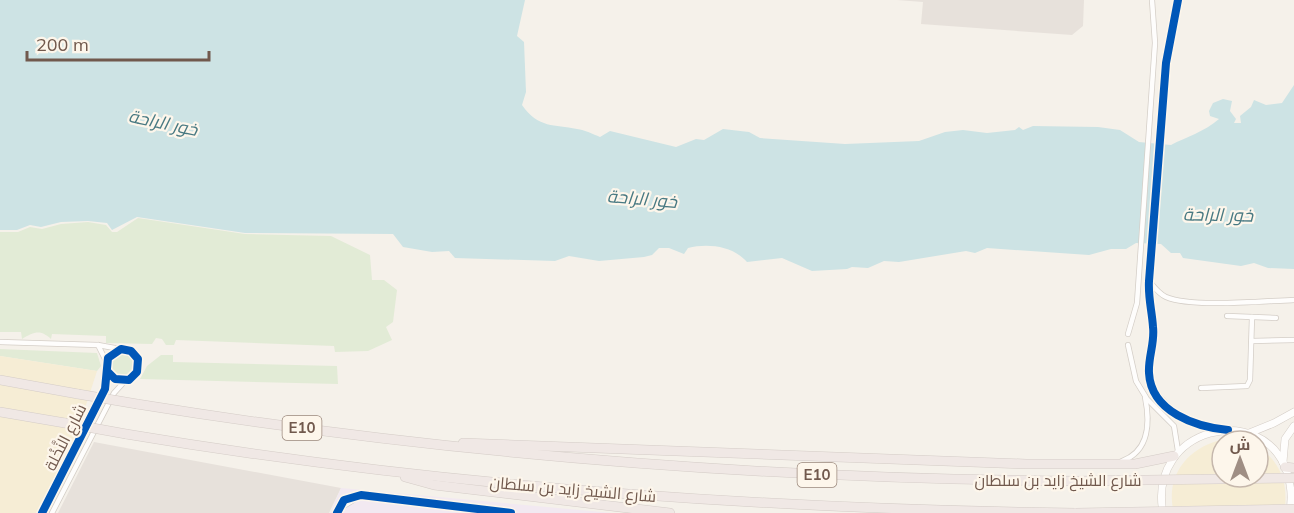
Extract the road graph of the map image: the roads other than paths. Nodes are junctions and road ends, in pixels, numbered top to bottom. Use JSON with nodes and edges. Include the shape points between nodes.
{"nodes":[{"id":1,"x":1152,"y":0,"type":"edge"},
{"id":2,"x":1178,"y":0,"type":"edge"},
{"id":3,"x":1149,"y":281,"type":"junction"},
{"id":4,"x":1294,"y":300,"type":"edge"},
{"id":5,"x":1227,"y":316,"type":"dead end"},
{"id":6,"x":1252,"y":317,"type":"junction"},
{"id":7,"x":1276,"y":318,"type":"dead end"},
{"id":8,"x":1153,"y":326,"type":"tunnel mouth"},
{"id":9,"x":1128,"y":334,"type":"dead end"},
{"id":10,"x":1294,"y":340,"type":"edge"},
{"id":11,"x":1252,"y":341,"type":"junction"},
{"id":12,"x":0,"y":342,"type":"edge"},
{"id":13,"x":98,"y":345,"type":"junction"},
{"id":14,"x":1128,"y":345,"type":"dead end"},
{"id":15,"x":1153,"y":346,"type":"tunnel mouth"},
{"id":16,"x":121,"y":349,"type":"junction"},
{"id":17,"x":106,"y":364,"type":"junction"},
{"id":18,"x":108,"y":372,"type":"junction"},
{"id":19,"x":0,"y":380,"type":"edge"},
{"id":20,"x":125,"y":381,"type":"junction"},
{"id":21,"x":1202,"y":388,"type":"dead end"},
{"id":22,"x":1144,"y":394,"type":"junction"},
{"id":23,"x":0,"y":411,"type":"edge"},
{"id":24,"x":1294,"y":412,"type":"edge"},
{"id":25,"x":1294,"y":426,"type":"edge"},
{"id":26,"x":1223,"y":429,"type":"edge"},
{"id":27,"x":1259,"y":429,"type":"edge"},
{"id":28,"x":1210,"y":432,"type":"edge"},
{"id":29,"x":423,"y":442,"type":"junction"},
{"id":30,"x":1270,"y":448,"type":"edge"},
{"id":31,"x":1176,"y":454,"type":"junction"},
{"id":32,"x":1100,"y":464,"type":"junction"},
{"id":33,"x":1287,"y":466,"type":"edge"},
{"id":34,"x":396,"y":473,"type":"junction"},
{"id":35,"x":1294,"y":478,"type":"edge"},
{"id":36,"x":1292,"y":507,"type":"edge"},
{"id":37,"x":337,"y":512,"type":"edge"},
{"id":38,"x":42,"y":513,"type":"edge"},
{"id":39,"x":52,"y":513,"type":"edge"},
{"id":40,"x":511,"y":513,"type":"edge"},
{"id":41,"x":670,"y":513,"type":"edge"},
{"id":42,"x":1076,"y":513,"type":"edge"},
{"id":43,"x":1163,"y":513,"type":"edge"}],
"edges":[{"from":1,"to":9,"type":"street","via":[[1155,43],[1137,303]]},
{"from":2,"to":3,"type":"street","via":[[1169,39],[1160,126]]},
{"from":3,"to":4,"type":"street","via":[[1167,298],[1180,300]]},
{"from":3,"to":8,"type":"street","via":[[1148,304]]},
{"from":5,"to":6,"type":"street"},
{"from":6,"to":7,"type":"street"},
{"from":6,"to":11,"type":"street"},
{"from":10,"to":11,"type":"street"},
{"from":11,"to":21,"type":"street","via":[[1247,386]]},
{"from":12,"to":13,"type":"street"},
{"from":13,"to":16,"type":"street"},
{"from":13,"to":17,"type":"street"},
{"from":14,"to":22,"type":"street","via":[[1132,370]]},
{"from":15,"to":26,"type":"street","via":[[1149,372],[1152,386],[1170,409],[1187,422]]},
{"from":16,"to":17,"type":"street","via":[[111,354]]},
{"from":16,"to":20,"type":"street","via":[[135,355],[139,365],[135,375]]},
{"from":17,"to":18,"type":"street"},
{"from":18,"to":20,"type":"street"},
{"from":18,"to":38,"type":"street","name":"شارع النَّخْلة","via":[[105,389]]},
{"from":19,"to":29,"type":"highway","name":"شارع الشيخ زايد بن سلطان","number":"E10","bridge":true,"via":[[279,425]]},
{"from":20,"to":39,"type":"street","name":"شارع النَّخْلة","via":[[114,393]]},
{"from":22,"to":31,"type":"street","via":[[1174,426]]},
{"from":22,"to":32,"type":"street","via":[[1149,425],[1142,445],[1127,459]]},
{"from":23,"to":34,"type":"highway","name":"شارع الشيخ زايد بن سلطان","number":"E10","bridge":true,"via":[[126,434]]},
{"from":24,"to":27,"type":"main road"},
{"from":25,"to":33,"type":"main road","via":[[1286,439]]},
{"from":28,"to":31,"type":"main road","via":[[1192,439]]},
{"from":29,"to":32,"type":"highway","via":[[901,461]]},
{"from":29,"to":35,"type":"highway","name":"شارع الشيخ زايد بن سلطان","number":"E10","bridge":true,"via":[[719,470],[894,478]]},
{"from":30,"to":33,"type":"main road"},
{"from":31,"to":32,"type":"highway","via":[[1143,463]]},
{"from":31,"to":43,"type":"main road","via":[[1162,483]]},
{"from":33,"to":36,"type":"main road"},
{"from":34,"to":41,"type":"highway","via":[[435,485]]},
{"from":34,"to":42,"type":"highway","name":"شارع الشيخ زايد بن سلطان","number":"E10","via":[[597,493],[784,505]]},
{"from":36,"to":42,"type":"highway","name":"شارع الشيخ زايد بن سلطان","number":"E10","bridge":true},
{"from":37,"to":40,"type":"street","via":[[361,495]]}]}
